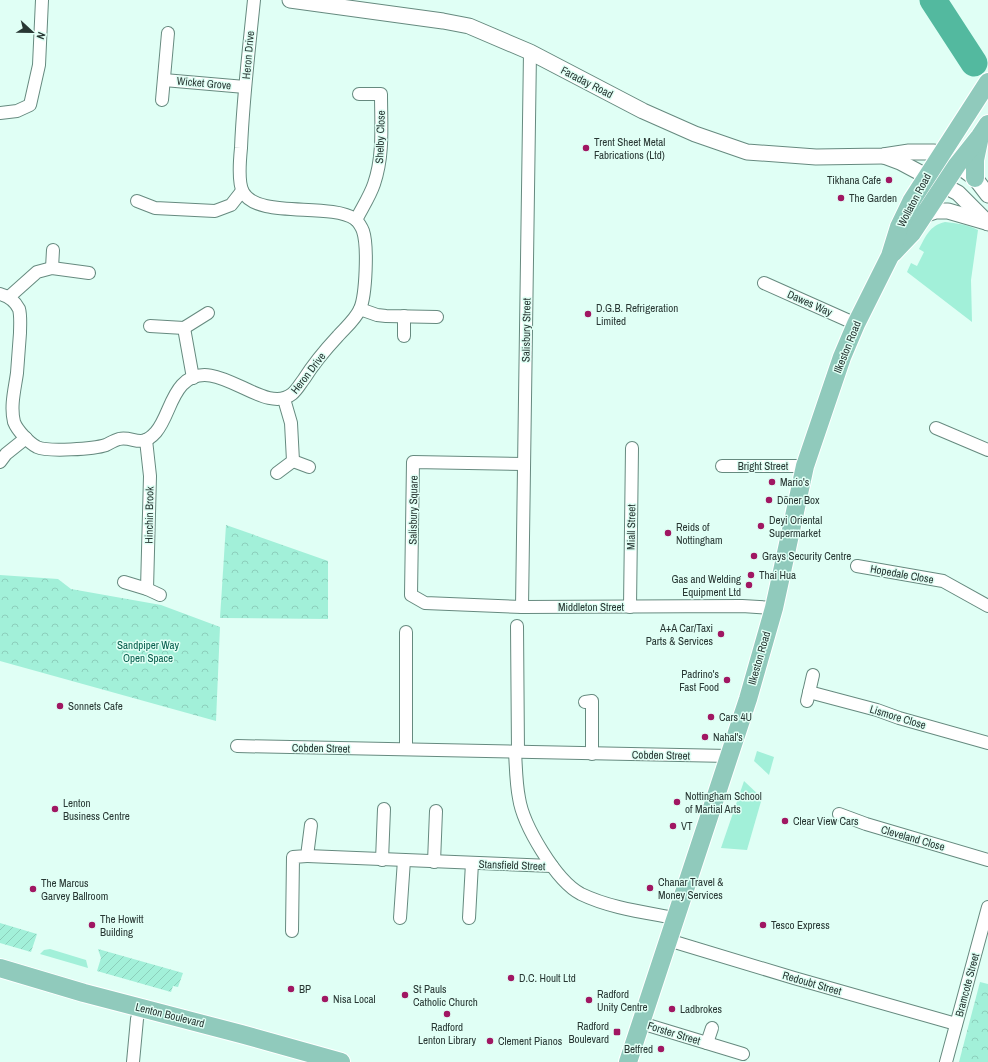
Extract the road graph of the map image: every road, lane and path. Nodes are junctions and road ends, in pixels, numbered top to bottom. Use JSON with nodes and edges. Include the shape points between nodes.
{"nodes":[{"id":1,"x":42,"y":0,"type":"edge"},
{"id":2,"x":254,"y":0,"type":"edge"},
{"id":3,"x":290,"y":0,"type":"edge"},
{"id":4,"x":168,"y":33,"type":"dead end"},
{"id":5,"x":530,"y":52,"type":"junction"},
{"id":6,"x":164,"y":80,"type":"junction"},
{"id":7,"x":988,"y":82,"type":"edge"},
{"id":8,"x":245,"y":87,"type":"junction"},
{"id":9,"x":359,"y":94,"type":"dead end"},
{"id":10,"x":162,"y":100,"type":"dead end"},
{"id":11,"x":0,"y":113,"type":"edge"},
{"id":12,"x":984,"y":130,"type":"edge"},
{"id":13,"x":941,"y":155,"type":"junction"},
{"id":14,"x":883,"y":156,"type":"junction"},
{"id":15,"x":957,"y":165,"type":"junction"},
{"id":16,"x":927,"y":176,"type":"junction"},
{"id":17,"x":975,"y":178,"type":"junction"},
{"id":18,"x":944,"y":185,"type":"junction"},
{"id":19,"x":242,"y":191,"type":"junction"},
{"id":20,"x":988,"y":195,"type":"edge"},
{"id":21,"x":137,"y":201,"type":"dead end"},
{"id":22,"x":924,"y":215,"type":"junction"},
{"id":23,"x":356,"y":220,"type":"junction"},
{"id":24,"x":988,"y":223,"type":"edge"},
{"id":25,"x":53,"y":250,"type":"dead end"},
{"id":26,"x":890,"y":256,"type":"junction"},
{"id":27,"x":52,"y":268,"type":"junction"},
{"id":28,"x":89,"y":273,"type":"dead end"},
{"id":29,"x":764,"y":283,"type":"dead end"},
{"id":30,"x":4,"y":296,"type":"edge"},
{"id":31,"x":360,"y":309,"type":"junction"},
{"id":32,"x":208,"y":313,"type":"dead end"},
{"id":33,"x":404,"y":316,"type":"junction"},
{"id":34,"x":437,"y":317,"type":"dead end"},
{"id":35,"x":856,"y":324,"type":"junction"},
{"id":36,"x":150,"y":326,"type":"dead end"},
{"id":37,"x":184,"y":328,"type":"junction"},
{"id":38,"x":404,"y":336,"type":"dead end"},
{"id":39,"x":193,"y":378,"type":"junction"},
{"id":40,"x":284,"y":399,"type":"junction"},
{"id":41,"x":936,"y":428,"type":"dead end"},
{"id":42,"x":26,"y":438,"type":"junction"},
{"id":43,"x":146,"y":440,"type":"junction"},
{"id":44,"x":632,"y":448,"type":"dead end"},
{"id":45,"x":988,"y":450,"type":"edge"},
{"id":46,"x":293,"y":461,"type":"junction"},
{"id":47,"x":0,"y":462,"type":"edge"},
{"id":48,"x":524,"y":464,"type":"junction"},
{"id":49,"x":722,"y":466,"type":"dead end"},
{"id":50,"x":805,"y":466,"type":"junction"},
{"id":51,"x":309,"y":467,"type":"dead end"},
{"id":52,"x":277,"y":473,"type":"dead end"},
{"id":53,"x":857,"y":566,"type":"dead end"},
{"id":54,"x":124,"y":582,"type":"dead end"},
{"id":55,"x":147,"y":589,"type":"junction"},
{"id":56,"x":160,"y":595,"type":"dead end"},
{"id":57,"x":411,"y":595,"type":"joint"},
{"id":58,"x":988,"y":606,"type":"edge"},
{"id":59,"x":522,"y":607,"type":"junction"},
{"id":60,"x":630,"y":607,"type":"junction"},
{"id":61,"x":774,"y":608,"type":"junction"},
{"id":62,"x":517,"y":626,"type":"dead end"},
{"id":63,"x":406,"y":632,"type":"dead end"},
{"id":64,"x":813,"y":675,"type":"dead end"},
{"id":65,"x":588,"y":702,"type":"dead end"},
{"id":66,"x":988,"y":743,"type":"edge"},
{"id":67,"x":237,"y":746,"type":"dead end"},
{"id":68,"x":406,"y":749,"type":"junction"},
{"id":69,"x":516,"y":752,"type":"junction"},
{"id":70,"x":592,"y":754,"type":"junction"},
{"id":71,"x":729,"y":756,"type":"junction"},
{"id":72,"x":384,"y":809,"type":"dead end"},
{"id":73,"x":436,"y":811,"type":"dead end"},
{"id":74,"x":839,"y":814,"type":"dead end"},
{"id":75,"x":311,"y":825,"type":"dead end"},
{"id":76,"x":308,"y":856,"type":"junction"},
{"id":77,"x":382,"y":860,"type":"junction"},
{"id":78,"x":404,"y":860,"type":"junction"},
{"id":79,"x":988,"y":860,"type":"edge"},
{"id":80,"x":434,"y":862,"type":"junction"},
{"id":81,"x":472,"y":863,"type":"junction"},
{"id":82,"x":552,"y":866,"type":"junction"},
{"id":83,"x":988,"y":907,"type":"edge"},
{"id":84,"x":400,"y":918,"type":"dead end"},
{"id":85,"x":469,"y":918,"type":"dead end"},
{"id":86,"x":675,"y":918,"type":"junction"},
{"id":87,"x":292,"y":931,"type":"dead end"},
{"id":88,"x":984,"y":937,"type":"edge"},
{"id":89,"x":668,"y":940,"type":"junction"},
{"id":90,"x":0,"y":968,"type":"edge"},
{"id":91,"x":140,"y":1008,"type":"junction"},
{"id":92,"x":641,"y":1023,"type":"junction"},
{"id":93,"x":956,"y":1024,"type":"junction"},
{"id":94,"x":712,"y":1028,"type":"dead end"},
{"id":95,"x":707,"y":1044,"type":"junction"},
{"id":96,"x":743,"y":1054,"type":"dead end"},
{"id":97,"x":133,"y":1062,"type":"edge"},
{"id":98,"x":341,"y":1062,"type":"edge"},
{"id":99,"x":628,"y":1062,"type":"edge"},
{"id":100,"x":946,"y":1062,"type":"edge"}],
"edges":[{"from":1,"to":11,"type":"street","via":[[39,65],[30,105],[17,111]]},
{"from":2,"to":8,"type":"street","name":"Heron Drive"},
{"from":3,"to":5,"type":"street","name":"Faraday Road","via":[[469,26]]},
{"from":4,"to":6,"type":"street","name":"Wicket Grove"},
{"from":5,"to":14,"type":"street","name":"Faraday Road","via":[[643,111],[695,134],[747,152],[816,157]]},
{"from":5,"to":48,"type":"street","name":"Salisbury Street"},
{"from":6,"to":8,"type":"street","name":"Wicket Grove"},
{"from":6,"to":10,"type":"street","name":"Wicket Grove"},
{"from":7,"to":13,"type":"main road","name":"Wollaton Road"},
{"from":8,"to":19,"type":"street","name":"Heron Drive","via":[[240,162]]},
{"from":9,"to":23,"type":"street","name":"Shelby Close","via":[[381,94],[382,123],[379,168],[374,185]]},
{"from":12,"to":15,"type":"main road","name":"Wollaton Road"},
{"from":12,"to":17,"type":"main road","name":"Wollaton Road","via":[[975,160]]},
{"from":13,"to":14,"type":"street","name":"Faraday Road","via":[[925,151]]},
{"from":13,"to":15,"type":"street","name":"Faraday Road"},
{"from":13,"to":16,"type":"main road","name":"Wollaton Road"},
{"from":14,"to":16,"type":"street","name":"Faraday Road"},
{"from":15,"to":17,"type":"street","name":"Faraday Road"},
{"from":15,"to":18,"type":"main road","name":"Wollaton Road"},
{"from":16,"to":18,"type":"street","name":"Faraday Road"},
{"from":16,"to":26,"type":"main road","name":"Wollaton Road","via":[[899,227]]},
{"from":17,"to":20,"type":"street","name":"Faraday Road"},
{"from":18,"to":22,"type":"main road","name":"Wollaton Road"},
{"from":18,"to":24,"type":"street","name":"Faraday Road","via":[[964,198]]},
{"from":19,"to":21,"type":"street","via":[[231,205],[215,211],[155,208]]},
{"from":19,"to":23,"type":"street","via":[[250,200],[262,205],[343,214]]},
{"from":22,"to":24,"type":"street","via":[[948,211]]},
{"from":22,"to":26,"type":"main road","name":"Wollaton Road","via":[[912,233]]},
{"from":23,"to":31,"type":"street","name":"Heron Drive","via":[[363,231],[365,250],[366,275]]},
{"from":25,"to":27,"type":"street"},
{"from":26,"to":35,"type":"main road","name":"Ilkeston Road"},
{"from":27,"to":28,"type":"street"},
{"from":27,"to":30,"type":"street","via":[[37,272]]},
{"from":29,"to":35,"type":"street","name":"Dawes Way"},
{"from":30,"to":42,"type":"street","via":[[18,308],[21,322],[13,404],[14,422]]},
{"from":31,"to":33,"type":"street","via":[[377,315]]},
{"from":31,"to":40,"type":"street","name":"Heron Drive","via":[[316,361],[294,393]]},
{"from":32,"to":37,"type":"street"},
{"from":33,"to":34,"type":"street"},
{"from":33,"to":38,"type":"street"},
{"from":35,"to":50,"type":"main road","name":"Ilkeston Road","via":[[842,357]]},
{"from":36,"to":37,"type":"street"},
{"from":37,"to":39,"type":"street"},
{"from":39,"to":40,"type":"street","name":"Heron Drive","via":[[204,374],[215,376],[265,397]]},
{"from":39,"to":43,"type":"street","via":[[182,384],[156,432]]},
{"from":40,"to":46,"type":"street","via":[[291,423]]},
{"from":41,"to":45,"type":"street"},
{"from":42,"to":43,"type":"street","via":[[38,448],[56,449],[104,446],[121,439],[137,442]]},
{"from":42,"to":47,"type":"street"},
{"from":43,"to":55,"type":"street","name":"Hinchin Brook","via":[[150,476]]},
{"from":44,"to":60,"type":"street","name":"Miall Street"},
{"from":46,"to":51,"type":"street"},
{"from":46,"to":52,"type":"street"},
{"from":48,"to":57,"type":"street","name":"Salisbury Square","via":[[414,462]]},
{"from":48,"to":59,"type":"street","name":"Salisbury Street"},
{"from":49,"to":50,"type":"street","name":"Bright Street"},
{"from":50,"to":61,"type":"main road","name":"Ilkeston Road"},
{"from":53,"to":58,"type":"street","name":"Hopedale Close","via":[[943,581]]},
{"from":54,"to":55,"type":"street"},
{"from":55,"to":56,"type":"street"},
{"from":57,"to":59,"type":"street","name":"Middleton Street","via":[[425,604]]},
{"from":59,"to":60,"type":"street","name":"Middleton Street"},
{"from":60,"to":61,"type":"street","name":"Middleton Street"},
{"from":61,"to":71,"type":"main road","name":"Ilkeston Road"},
{"from":62,"to":69,"type":"street"},
{"from":63,"to":68,"type":"street"},
{"from":64,"to":66,"type":"street","name":"Lismore Close","via":[[808,697],[877,710]]},
{"from":65,"to":70,"type":"street"},
{"from":67,"to":68,"type":"street","name":"Cobden Street"},
{"from":68,"to":69,"type":"street","name":"Cobden Street"},
{"from":69,"to":70,"type":"street","name":"Cobden Street"},
{"from":69,"to":82,"type":"street","name":"Stansfield Street","via":[[519,799],[532,834]]},
{"from":70,"to":71,"type":"street","name":"Cobden Street"},
{"from":71,"to":86,"type":"main road","name":"Ilkeston Road"},
{"from":72,"to":77,"type":"street"},
{"from":73,"to":80,"type":"street"},
{"from":74,"to":79,"type":"street","name":"Cleveland Close"},
{"from":75,"to":76,"type":"street"},
{"from":76,"to":77,"type":"street","name":"Stansfield Street"},
{"from":76,"to":87,"type":"street","name":"Stansfield Street","via":[[293,857]]},
{"from":77,"to":78,"type":"street","name":"Stansfield Street"},
{"from":78,"to":80,"type":"street","name":"Stansfield Street"},
{"from":78,"to":84,"type":"street"},
{"from":80,"to":81,"type":"street","name":"Stansfield Street"},
{"from":81,"to":82,"type":"street","name":"Stansfield Street"},
{"from":81,"to":85,"type":"street","name":"Stansfield Street"},
{"from":82,"to":86,"type":"street","name":"Stansfield Street","via":[[564,882],[579,893],[617,908]]},
{"from":83,"to":88,"type":"street","name":"Bramcote Street"},
{"from":86,"to":89,"type":"main road","name":"Ilkeston Road"},
{"from":88,"to":93,"type":"street","name":"Bramcote Street"},
{"from":89,"to":92,"type":"main road","name":"Ilkeston Road"},
{"from":89,"to":93,"type":"street","name":"Redoubt Street"},
{"from":90,"to":91,"type":"main road","name":"Lenton Boulevard"},
{"from":91,"to":97,"type":"street"},
{"from":91,"to":98,"type":"main road","name":"Lenton Boulevard"},
{"from":92,"to":95,"type":"street","name":"Forster Street"},
{"from":92,"to":99,"type":"main road","name":"Ilkeston Road"},
{"from":93,"to":100,"type":"street","name":"Bramcote Street"},
{"from":94,"to":95,"type":"street","name":"Forster Street"},
{"from":95,"to":96,"type":"street","name":"Forster Street"}]}
